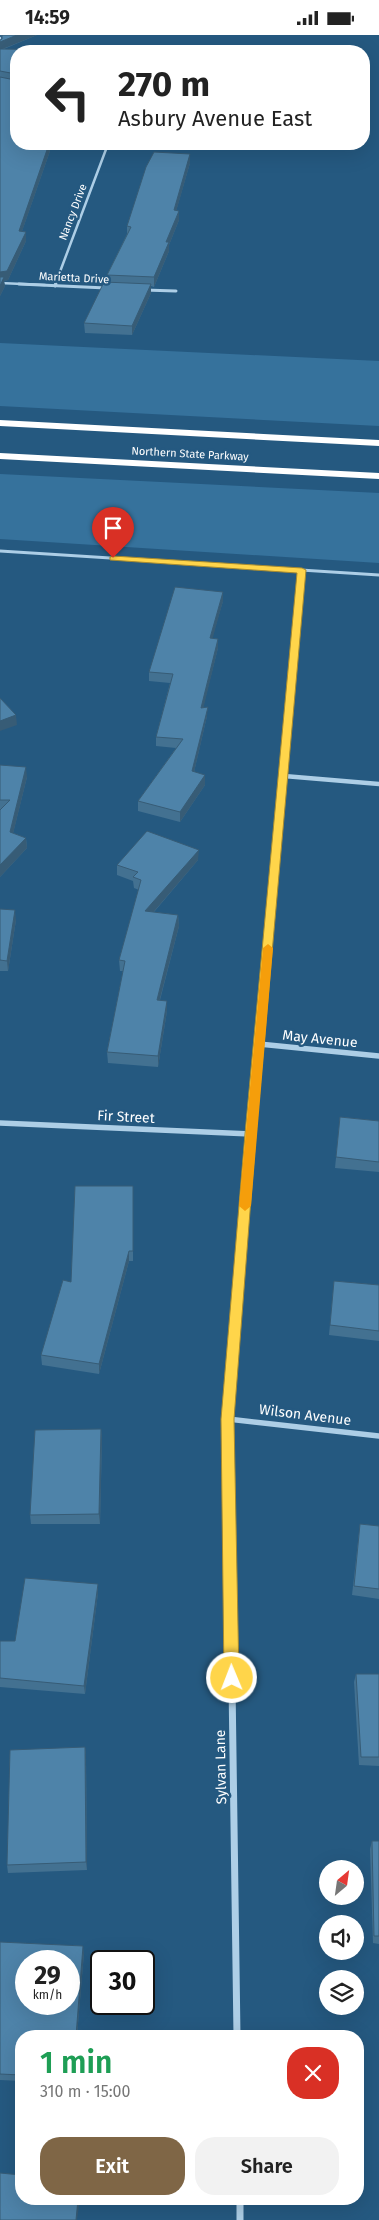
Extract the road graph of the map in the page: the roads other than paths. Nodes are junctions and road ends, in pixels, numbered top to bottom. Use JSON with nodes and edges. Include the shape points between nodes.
{"nodes":[{"id":1,"x":0,"y":38,"type":"edge"},
{"id":2,"x":0,"y":45,"type":"edge"},
{"id":3,"x":106,"y":150,"type":"edge"},
{"id":4,"x":0,"y":283,"type":"edge"},
{"id":5,"x":54,"y":286,"type":"junction"},
{"id":6,"x":111,"y":288,"type":"edge"},
{"id":7,"x":139,"y":289,"type":"edge"},
{"id":8,"x":176,"y":291,"type":"dead end"},
{"id":9,"x":0,"y":423,"type":"edge"},
{"id":10,"x":379,"y":443,"type":"edge"},
{"id":11,"x":0,"y":456,"type":"edge"},
{"id":12,"x":379,"y":476,"type":"edge"},
{"id":13,"x":0,"y":551,"type":"edge"},
{"id":14,"x":302,"y":570,"type":"junction"},
{"id":15,"x":379,"y":575,"type":"edge"},
{"id":16,"x":284,"y":776,"type":"junction"},
{"id":17,"x":379,"y":784,"type":"edge"},
{"id":18,"x":259,"y":1044,"type":"junction"},
{"id":19,"x":379,"y":1056,"type":"edge"},
{"id":20,"x":0,"y":1123,"type":"edge"},
{"id":21,"x":250,"y":1134,"type":"junction"},
{"id":22,"x":228,"y":1419,"type":"junction"},
{"id":23,"x":379,"y":1436,"type":"edge"},
{"id":24,"x":237,"y":2030,"type":"edge"},
{"id":25,"x":240,"y":2205,"type":"edge"},
{"id":26,"x":240,"y":2220,"type":"edge"}],
"edges":[{"from":1,"to":2,"type":"street"},
{"from":3,"to":5,"type":"street","name":"Nancy Drive"},
{"from":4,"to":5,"type":"street","name":"Marietta Drive"},
{"from":5,"to":6,"type":"street","name":"Marietta Drive"},
{"from":7,"to":8,"type":"street"},
{"from":9,"to":10,"type":"highway","name":"Northern State Parkway"},
{"from":11,"to":12,"type":"highway","name":"Northern State Parkway"},
{"from":13,"to":14,"type":"street"},
{"from":14,"to":15,"type":"street"},
{"from":14,"to":16,"type":"street","name":"Sylvan Lane"},
{"from":16,"to":17,"type":"street"},
{"from":16,"to":18,"type":"street","name":"Sylvan Lane"},
{"from":18,"to":19,"type":"street","name":"May Avenue"},
{"from":18,"to":21,"type":"street","name":"Sylvan Lane"},
{"from":20,"to":21,"type":"street","name":"Fir Street"},
{"from":21,"to":22,"type":"street","name":"Sylvan Lane"},
{"from":22,"to":23,"type":"street","name":"Wilson Avenue"},
{"from":22,"to":24,"type":"street","name":"Sylvan Lane"},
{"from":25,"to":26,"type":"street"}]}
